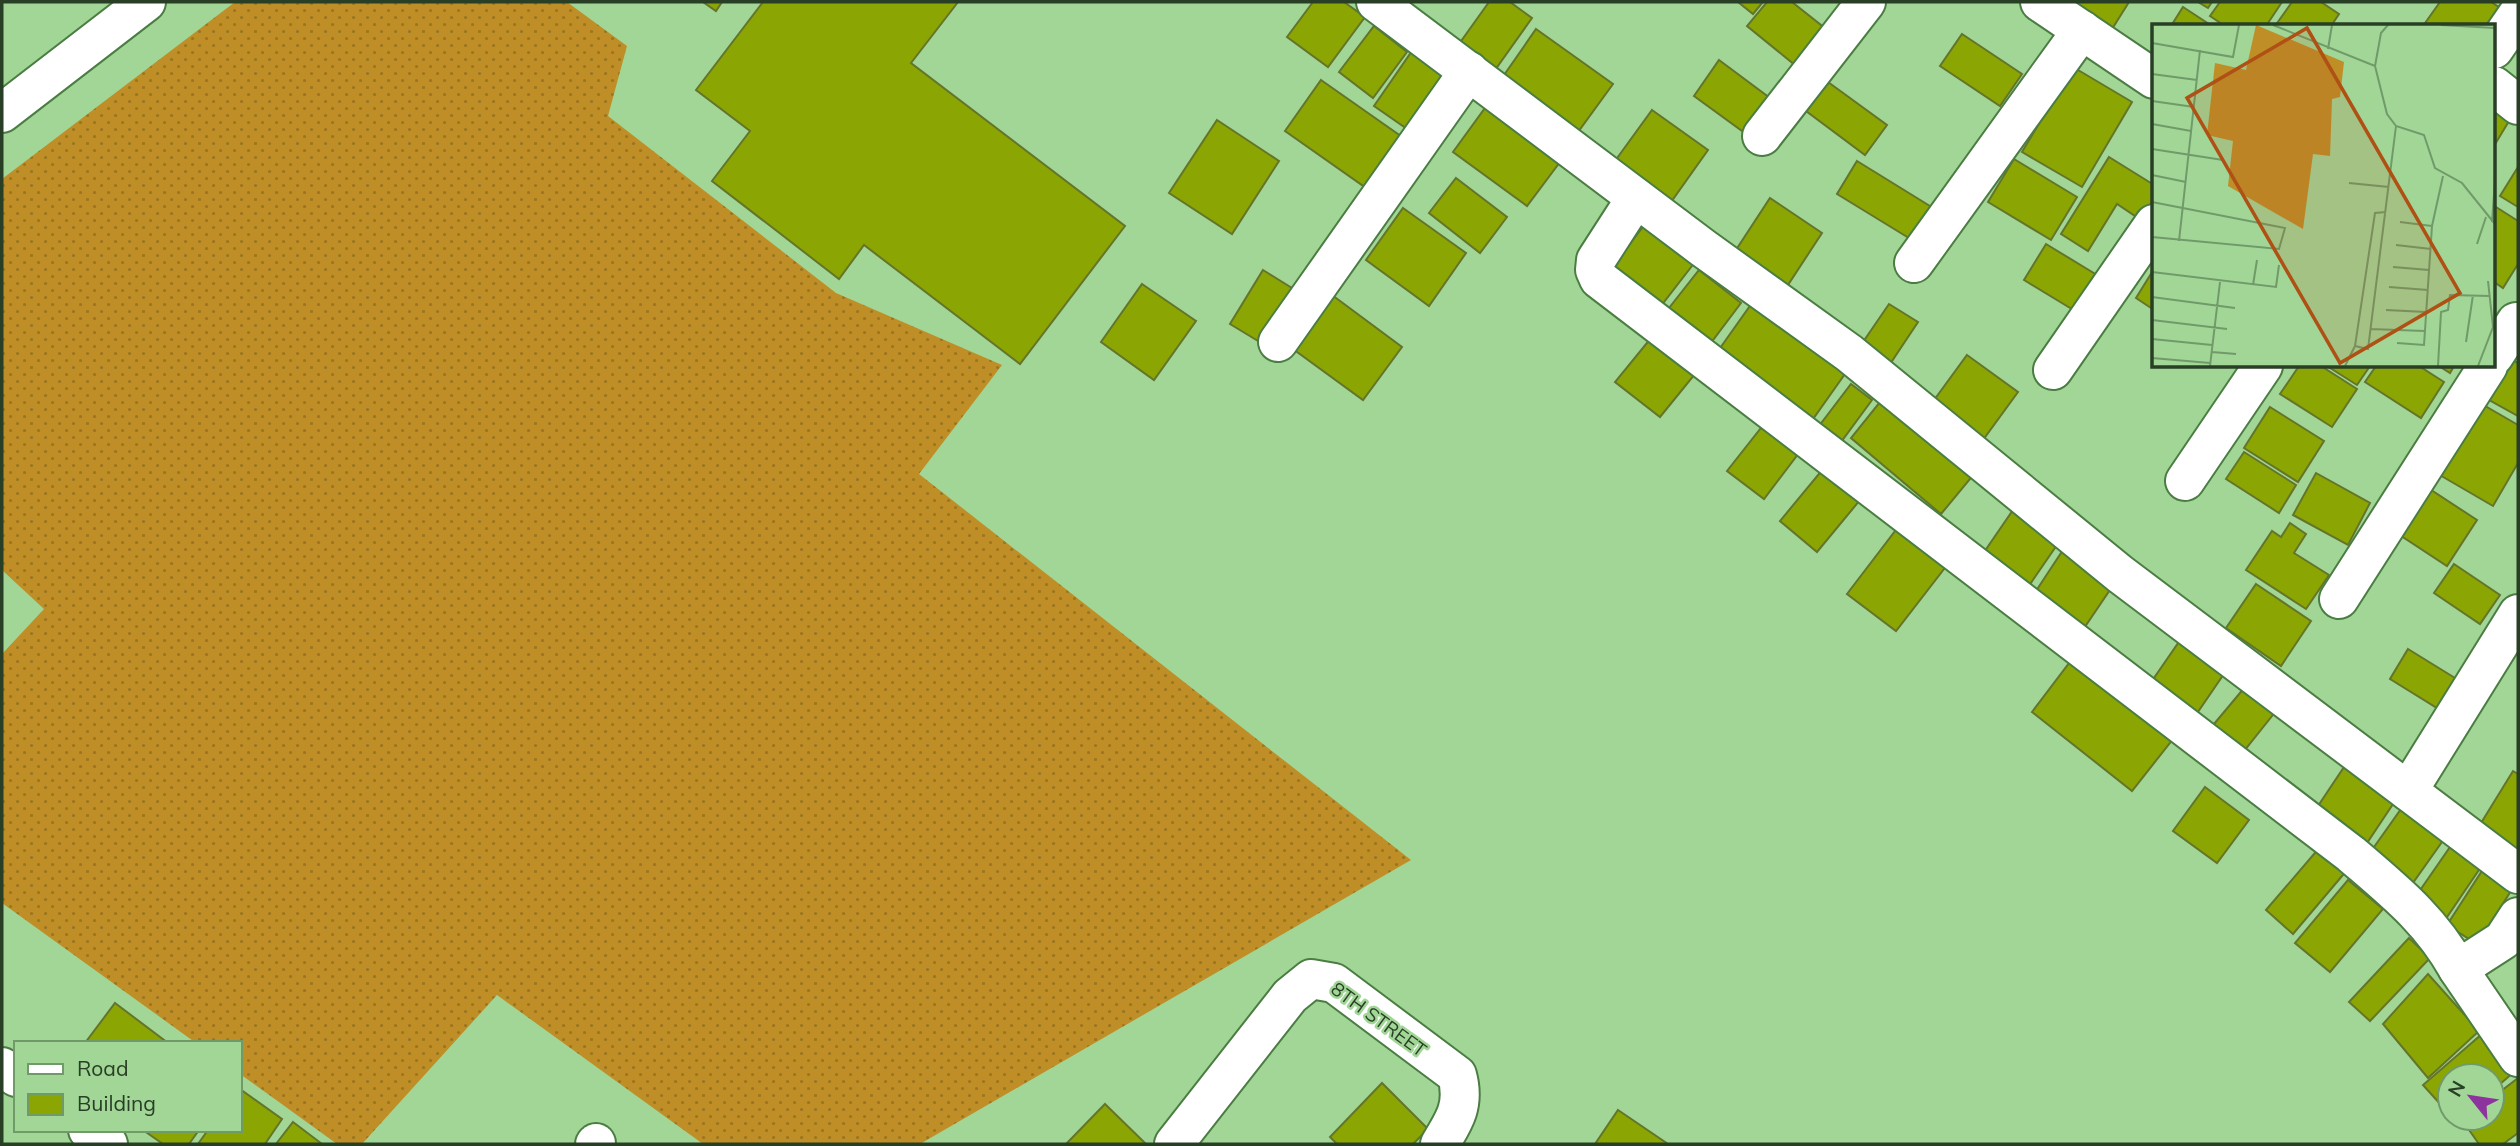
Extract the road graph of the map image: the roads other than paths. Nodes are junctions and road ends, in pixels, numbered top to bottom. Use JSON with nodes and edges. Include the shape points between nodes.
{"nodes":[{"id":1,"x":146,"y":2,"type":"edge"},
{"id":2,"x":1376,"y":2,"type":"edge"},
{"id":3,"x":1866,"y":2,"type":"edge"},
{"id":4,"x":2040,"y":2,"type":"edge"},
{"id":5,"x":2518,"y":14,"type":"edge"},
{"id":6,"x":2082,"y":30,"type":"junction"},
{"id":7,"x":2496,"y":47,"type":"edge"},
{"id":8,"x":1469,"y":71,"type":"junction"},
{"id":9,"x":2152,"y":78,"type":"edge"},
{"id":10,"x":2496,"y":88,"type":"edge"},
{"id":11,"x":2518,"y":105,"type":"edge"},
{"id":12,"x":2,"y":113,"type":"edge"},
{"id":13,"x":1762,"y":136,"type":"dead end"},
{"id":14,"x":1636,"y":198,"type":"junction"},
{"id":15,"x":2152,"y":227,"type":"edge"},
{"id":16,"x":1914,"y":263,"type":"dead end"},
{"id":17,"x":2509,"y":317,"type":"edge"},
{"id":18,"x":1278,"y":342,"type":"dead end"},
{"id":19,"x":2496,"y":351,"type":"edge"},
{"id":20,"x":2262,"y":368,"type":"edge"},
{"id":21,"x":2487,"y":368,"type":"edge"},
{"id":22,"x":2053,"y":370,"type":"dead end"},
{"id":23,"x":2185,"y":481,"type":"dead end"},
{"id":24,"x":2339,"y":598,"type":"dead end"},
{"id":25,"x":2518,"y":614,"type":"edge"},
{"id":26,"x":2408,"y":791,"type":"junction"},
{"id":27,"x":2518,"y":874,"type":"edge"},
{"id":28,"x":2513,"y":937,"type":"edge"},
{"id":29,"x":2458,"y":969,"type":"junction"},
{"id":30,"x":2518,"y":1057,"type":"edge"},
{"id":31,"x":1174,"y":1144,"type":"edge"},
{"id":32,"x":1440,"y":1144,"type":"edge"}],
"edges":[{"from":1,"to":12,"type":"street"},
{"from":2,"to":8,"type":"street"},
{"from":3,"to":13,"type":"street"},
{"from":4,"to":6,"type":"street"},
{"from":5,"to":7,"type":"street"},
{"from":6,"to":9,"type":"street"},
{"from":6,"to":16,"type":"street"},
{"from":8,"to":14,"type":"street"},
{"from":8,"to":18,"type":"street"},
{"from":10,"to":11,"type":"street"},
{"from":14,"to":26,"type":"street","via":[[1849,353],[2120,574]]},
{"from":14,"to":29,"type":"street","via":[[1596,260],[1599,279],[2351,854],[2422,915]]},
{"from":15,"to":22,"type":"street"},
{"from":17,"to":19,"type":"street"},
{"from":20,"to":23,"type":"street"},
{"from":21,"to":24,"type":"street"},
{"from":25,"to":26,"type":"street"},
{"from":26,"to":27,"type":"street"},
{"from":28,"to":29,"type":"street"},
{"from":29,"to":30,"type":"street"},
{"from":31,"to":32,"type":"street","name":"8TH STREET","via":[[1290,996],[1311,979],[1334,983],[1457,1075],[1462,1093],[1459,1114]]}]}
